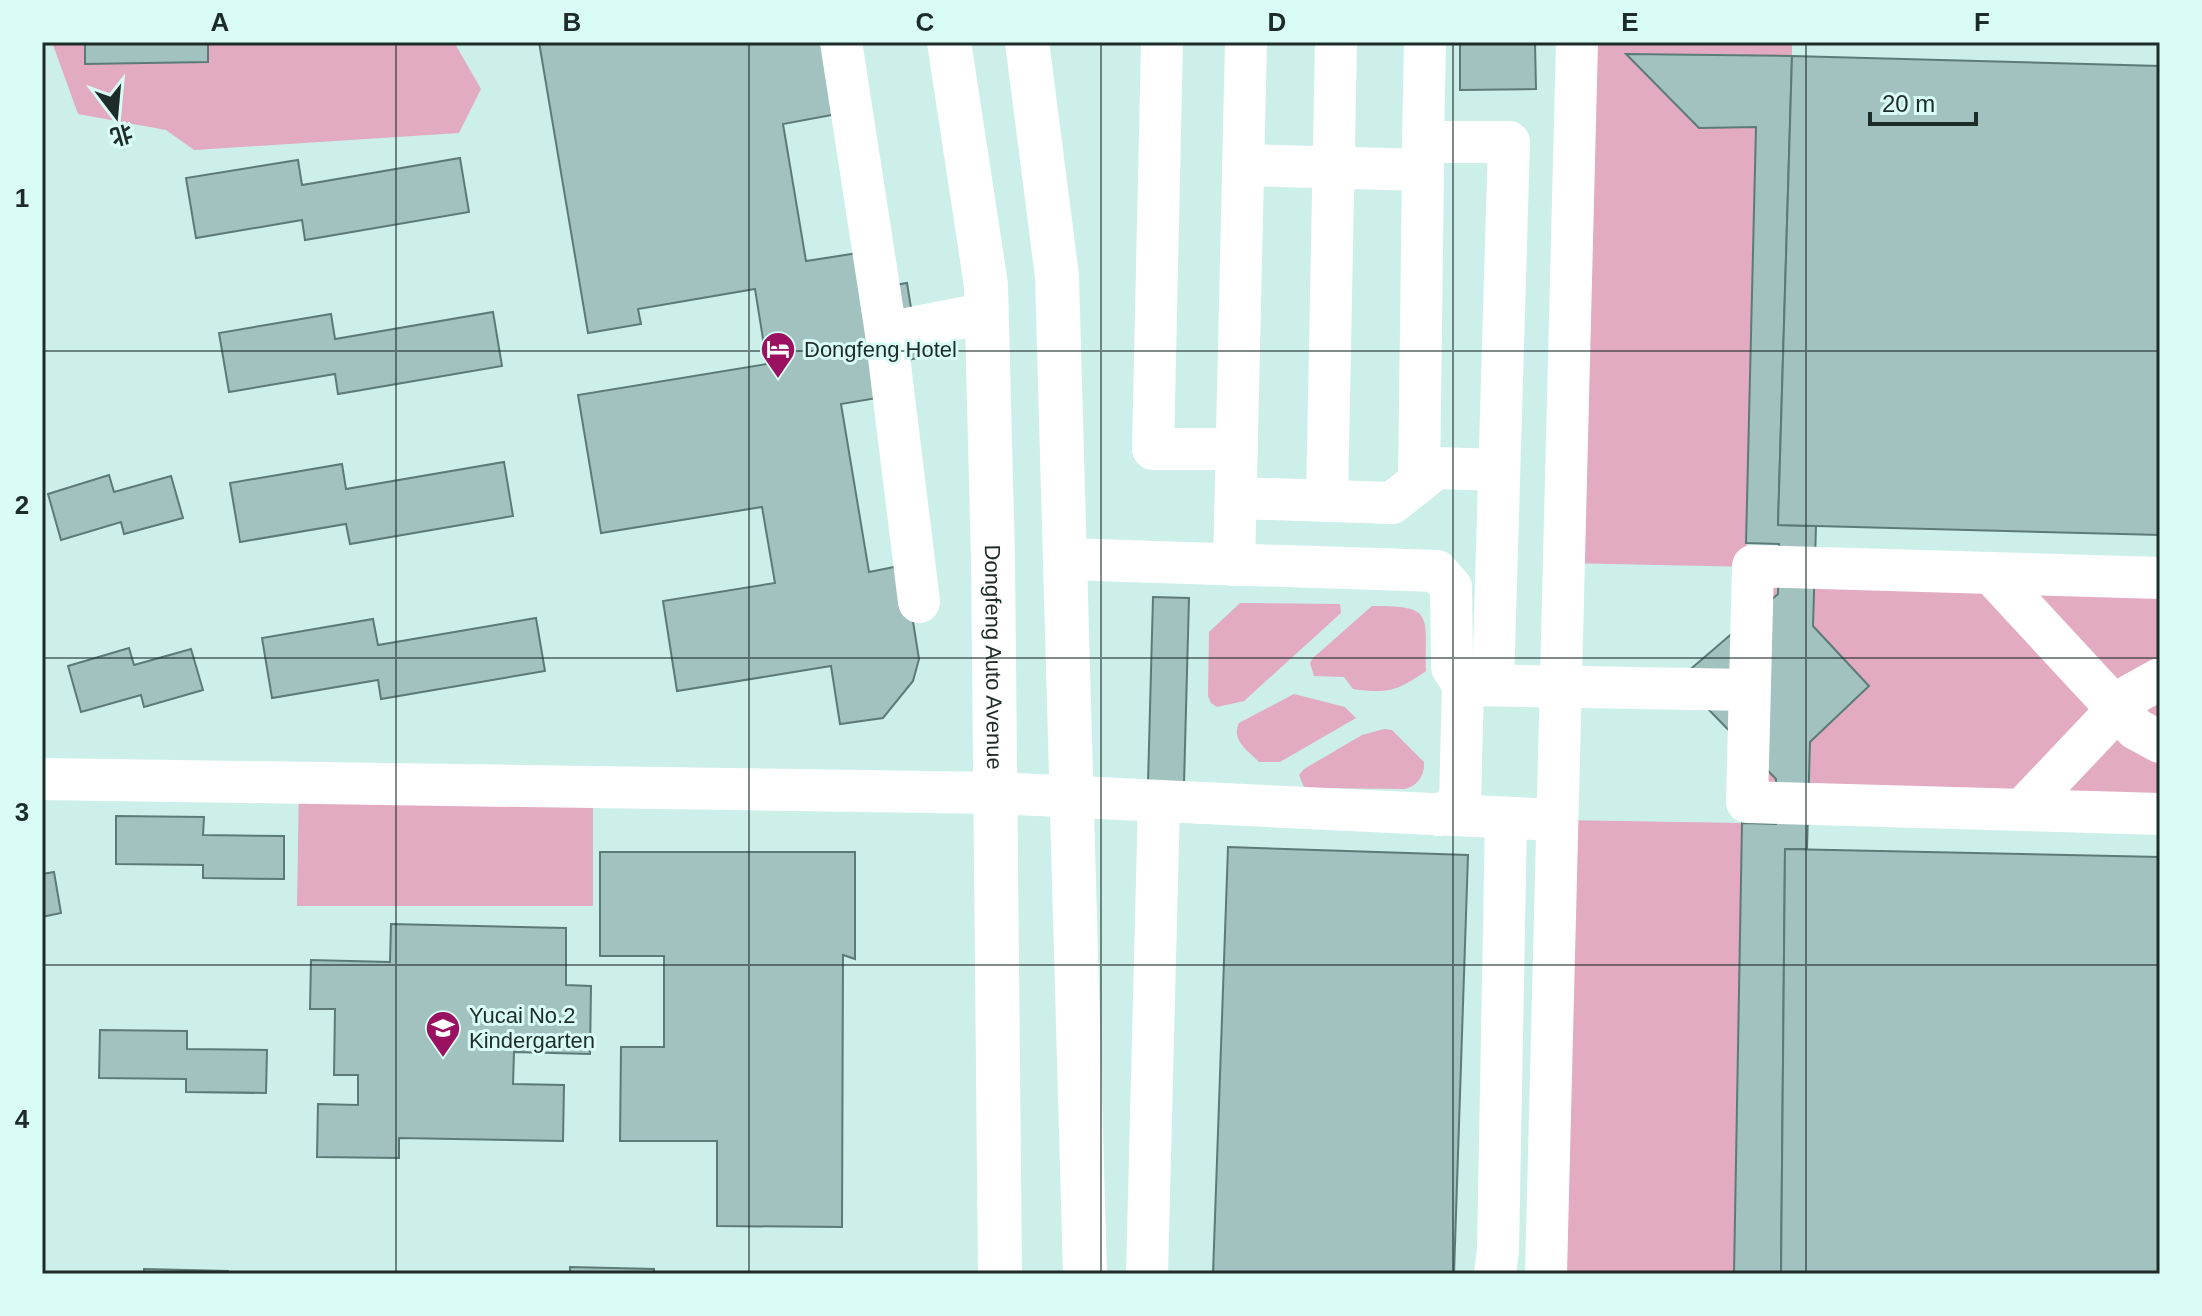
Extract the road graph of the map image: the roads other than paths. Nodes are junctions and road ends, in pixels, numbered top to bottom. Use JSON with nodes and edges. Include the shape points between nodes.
{"nodes":[{"id":1,"x":841,"y":42,"type":"edge"},
{"id":2,"x":949,"y":42,"type":"edge"},
{"id":3,"x":1027,"y":42,"type":"edge"},
{"id":4,"x":1162,"y":42,"type":"edge"},
{"id":5,"x":1246,"y":42,"type":"edge"},
{"id":6,"x":1336,"y":42,"type":"edge"},
{"id":7,"x":1425,"y":42,"type":"edge"},
{"id":8,"x":1577,"y":42,"type":"edge"},
{"id":9,"x":1423,"y":156,"type":"junction"},
{"id":10,"x":1243,"y":165,"type":"junction"},
{"id":11,"x":1332,"y":168,"type":"junction"},
{"id":12,"x":987,"y":313,"type":"junction"},
{"id":13,"x":886,"y":333,"type":"junction"},
{"id":14,"x":1237,"y":449,"type":"junction"},
{"id":15,"x":1499,"y":470,"type":"junction"},
{"id":16,"x":1419,"y":482,"type":"junction"},
{"id":17,"x":1236,"y":498,"type":"junction"},
{"id":18,"x":1327,"y":501,"type":"junction"},
{"id":19,"x":1066,"y":559,"type":"junction"},
{"id":20,"x":1234,"y":565,"type":"junction"},
{"id":21,"x":1991,"y":573,"type":"junction"},
{"id":22,"x":2160,"y":578,"type":"edge"},
{"id":23,"x":919,"y":602,"type":"dead end"},
{"id":24,"x":2160,"y":679,"type":"edge"},
{"id":25,"x":1478,"y":685,"type":"junction"},
{"id":26,"x":1561,"y":686,"type":"junction"},
{"id":27,"x":1749,"y":690,"type":"junction"},
{"id":28,"x":2117,"y":709,"type":"junction"},
{"id":29,"x":2160,"y":742,"type":"edge"},
{"id":30,"x":42,"y":779,"type":"edge"},
{"id":31,"x":995,"y":793,"type":"junction"},
{"id":32,"x":1073,"y":797,"type":"junction"},
{"id":33,"x":1159,"y":802,"type":"junction"},
{"id":34,"x":2022,"y":810,"type":"junction"},
{"id":35,"x":2160,"y":814,"type":"edge"},
{"id":36,"x":1439,"y":815,"type":"junction"},
{"id":37,"x":1506,"y":818,"type":"junction"},
{"id":38,"x":1557,"y":820,"type":"junction"},
{"id":39,"x":1000,"y":1274,"type":"edge"},
{"id":40,"x":1085,"y":1274,"type":"edge"},
{"id":41,"x":1147,"y":1274,"type":"edge"},
{"id":42,"x":1495,"y":1274,"type":"edge"},
{"id":43,"x":1546,"y":1274,"type":"edge"}],
"edges":[{"from":1,"to":13,"type":"street"},
{"from":2,"to":12,"type":"main road","name":"Dongfeng Auto Avenue"},
{"from":3,"to":19,"type":"main road","via":[[1057,276]]},
{"from":4,"to":14,"type":"street","via":[[1153,449]]},
{"from":5,"to":10,"type":"street"},
{"from":6,"to":11,"type":"street"},
{"from":7,"to":9,"type":"street"},
{"from":8,"to":26,"type":"street"},
{"from":9,"to":11,"type":"street"},
{"from":9,"to":15,"type":"street","via":[[1509,142]]},
{"from":9,"to":16,"type":"street"},
{"from":10,"to":11,"type":"street"},
{"from":10,"to":14,"type":"street"},
{"from":11,"to":18,"type":"street"},
{"from":12,"to":13,"type":"street"},
{"from":12,"to":31,"type":"main road","name":"Dongfeng Auto Avenue"},
{"from":13,"to":23,"type":"street"},
{"from":14,"to":17,"type":"street"},
{"from":15,"to":16,"type":"street","via":[[1436,468]]},
{"from":15,"to":25,"type":"street"},
{"from":16,"to":18,"type":"street","via":[[1392,503]]},
{"from":17,"to":18,"type":"street"},
{"from":17,"to":20,"type":"street"},
{"from":19,"to":20,"type":"street"},
{"from":19,"to":32,"type":"main road"},
{"from":20,"to":25,"type":"street","via":[[1437,571],[1451,587],[1452,667]]},
{"from":21,"to":22,"type":"street"},
{"from":21,"to":27,"type":"street","via":[[1753,566]]},
{"from":21,"to":28,"type":"street"},
{"from":24,"to":28,"type":"street"},
{"from":25,"to":26,"type":"street"},
{"from":25,"to":36,"type":"street","via":[[1460,804]]},
{"from":26,"to":27,"type":"street"},
{"from":26,"to":38,"type":"street"},
{"from":27,"to":34,"type":"street","via":[[1747,802]]},
{"from":28,"to":29,"type":"street","via":[[2136,729]]},
{"from":28,"to":34,"type":"street"},
{"from":30,"to":31,"type":"street"},
{"from":31,"to":32,"type":"street"},
{"from":31,"to":39,"type":"main road","name":"Dongfeng Auto Avenue"},
{"from":32,"to":33,"type":"street"},
{"from":32,"to":40,"type":"main road"},
{"from":33,"to":36,"type":"street"},
{"from":33,"to":41,"type":"street"},
{"from":34,"to":35,"type":"street"},
{"from":36,"to":37,"type":"street"},
{"from":37,"to":38,"type":"street"},
{"from":37,"to":42,"type":"street"},
{"from":38,"to":43,"type":"street"}]}
